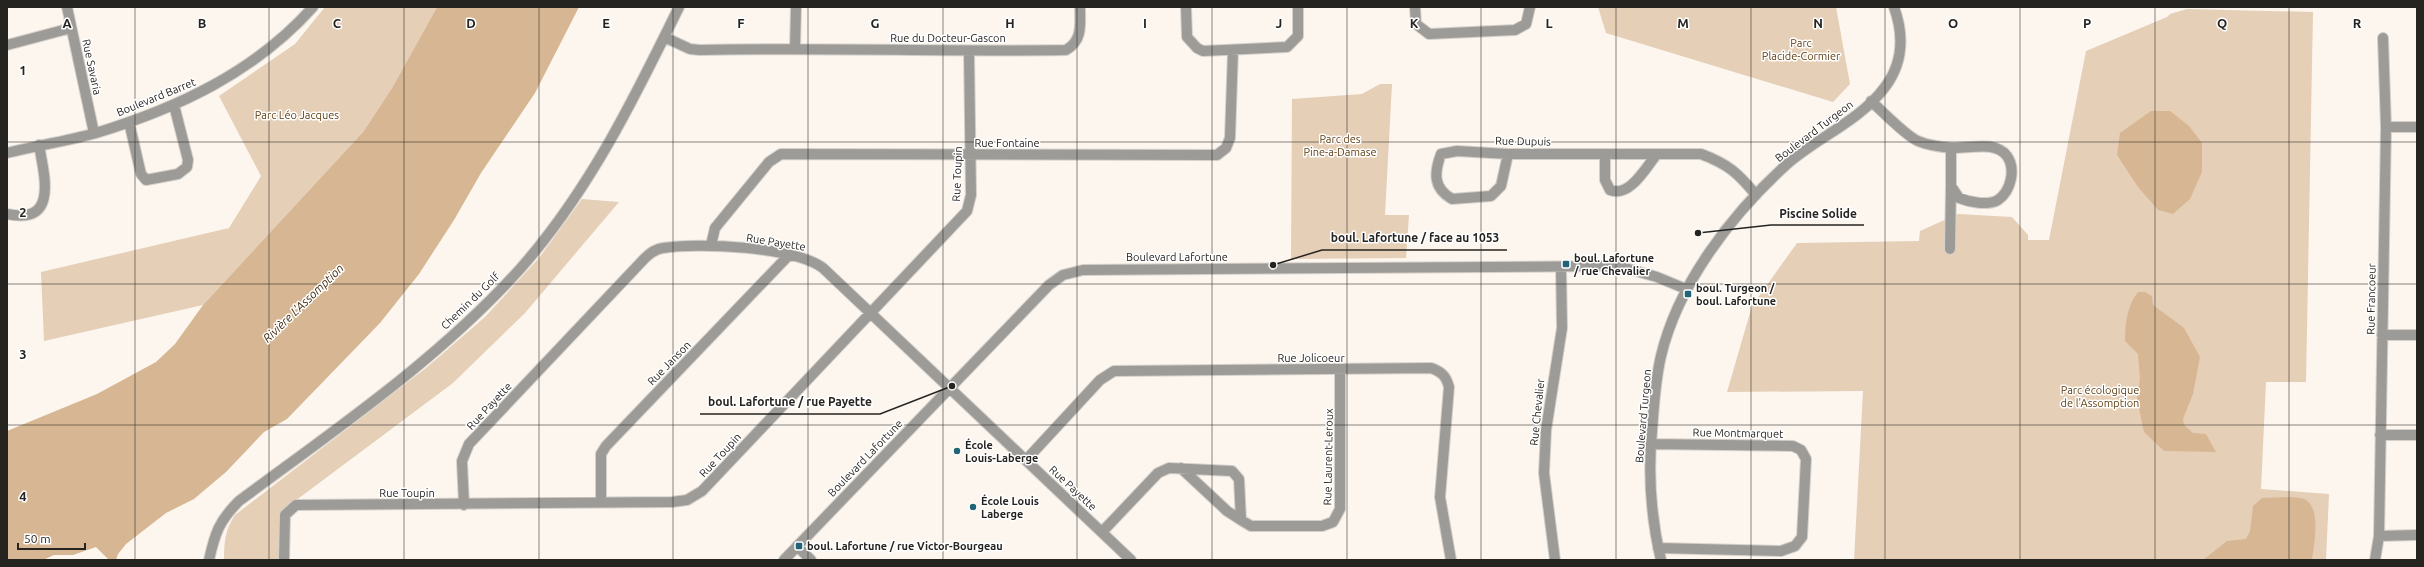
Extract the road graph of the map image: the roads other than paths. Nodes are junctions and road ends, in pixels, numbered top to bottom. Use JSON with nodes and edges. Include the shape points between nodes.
{"nodes":[{"id":1,"x":67,"y":7,"type":"edge"},
{"id":2,"x":313,"y":7,"type":"edge"},
{"id":3,"x":679,"y":7,"type":"edge"},
{"id":4,"x":796,"y":7,"type":"edge"},
{"id":5,"x":1080,"y":7,"type":"edge"},
{"id":6,"x":1186,"y":7,"type":"edge"},
{"id":7,"x":1298,"y":7,"type":"edge"},
{"id":8,"x":1416,"y":7,"type":"edge"},
{"id":9,"x":1530,"y":7,"type":"edge"},
{"id":10,"x":1894,"y":7,"type":"edge"},
{"id":11,"x":71,"y":28,"type":"junction"},
{"id":12,"x":664,"y":37,"type":"junction"},
{"id":13,"x":2384,"y":38,"type":"dead end"},
{"id":14,"x":7,"y":45,"type":"edge"},
{"id":15,"x":795,"y":48,"type":"junction"},
{"id":16,"x":1233,"y":50,"type":"junction"},
{"id":17,"x":969,"y":52,"type":"junction"},
{"id":18,"x":1871,"y":101,"type":"junction"},
{"id":19,"x":174,"y":105,"type":"junction"},
{"id":20,"x":128,"y":122,"type":"junction"},
{"id":21,"x":2386,"y":127,"type":"junction"},
{"id":22,"x":2417,"y":127,"type":"edge"},
{"id":23,"x":94,"y":133,"type":"junction"},
{"id":24,"x":39,"y":145,"type":"junction"},
{"id":25,"x":1951,"y":148,"type":"junction"},
{"id":26,"x":7,"y":153,"type":"edge"},
{"id":27,"x":1508,"y":154,"type":"junction"},
{"id":28,"x":1605,"y":154,"type":"junction"},
{"id":29,"x":1657,"y":154,"type":"junction"},
{"id":30,"x":971,"y":155,"type":"junction"},
{"id":31,"x":1951,"y":186,"type":"junction"},
{"id":32,"x":1756,"y":195,"type":"junction"},
{"id":33,"x":7,"y":214,"type":"edge"},
{"id":34,"x":711,"y":245,"type":"junction"},
{"id":35,"x":1950,"y":249,"type":"dead end"},
{"id":36,"x":789,"y":255,"type":"junction"},
{"id":37,"x":1562,"y":267,"type":"junction"},
{"id":38,"x":1686,"y":290,"type":"junction"},
{"id":39,"x":871,"y":313,"type":"junction"},
{"id":40,"x":2417,"y":334,"type":"edge"},
{"id":41,"x":2382,"y":335,"type":"junction"},
{"id":42,"x":1340,"y":370,"type":"junction"},
{"id":43,"x":949,"y":388,"type":"junction"},
{"id":44,"x":2380,"y":435,"type":"junction"},
{"id":45,"x":2417,"y":435,"type":"edge"},
{"id":46,"x":1650,"y":444,"type":"junction"},
{"id":47,"x":1026,"y":460,"type":"junction"},
{"id":48,"x":1181,"y":468,"type":"junction"},
{"id":49,"x":601,"y":502,"type":"junction"},
{"id":50,"x":464,"y":505,"type":"junction"},
{"id":51,"x":1241,"y":520,"type":"junction"},
{"id":52,"x":1102,"y":532,"type":"junction"},
{"id":53,"x":2417,"y":535,"type":"edge"},
{"id":54,"x":2379,"y":536,"type":"junction"},
{"id":55,"x":797,"y":546,"type":"junction"},
{"id":56,"x":1658,"y":548,"type":"junction"},
{"id":57,"x":211,"y":557,"type":"edge"},
{"id":58,"x":284,"y":560,"type":"edge"},
{"id":59,"x":784,"y":560,"type":"edge"},
{"id":60,"x":811,"y":560,"type":"edge"},
{"id":61,"x":1131,"y":560,"type":"edge"},
{"id":62,"x":1451,"y":560,"type":"edge"},
{"id":63,"x":1555,"y":560,"type":"edge"},
{"id":64,"x":1661,"y":560,"type":"edge"},
{"id":65,"x":2375,"y":560,"type":"edge"}],
"edges":[{"from":1,"to":11,"type":"street","name":"Rue Savaria"},
{"from":2,"to":19,"type":"street","name":"Boulevard Barret","via":[[279,41],[246,66],[218,84]]},
{"from":3,"to":12,"type":"street","name":"Chemin du Golf"},
{"from":4,"to":15,"type":"street"},
{"from":5,"to":17,"type":"street","name":"Rue du Docteur-Gascon","via":[[1080,33],[1077,41],[1066,50]]},
{"from":6,"to":16,"type":"street","via":[[1187,37],[1191,44],[1204,51]]},
{"from":7,"to":16,"type":"street","via":[[1298,36],[1287,47]]},
{"from":8,"to":9,"type":"street","via":[[1416,24],[1429,34],[1515,30],[1526,24]]},
{"from":10,"to":18,"type":"street","name":"Boulevard Turgeon","via":[[1901,31],[1898,65],[1885,87]]},
{"from":11,"to":14,"type":"street"},
{"from":11,"to":23,"type":"street","name":"Rue Savaria"},
{"from":12,"to":15,"type":"street","name":"Rue du Docteur-Gascon","via":[[700,50]]},
{"from":12,"to":57,"type":"street","name":"Chemin du Golf","via":[[625,114],[587,180],[521,268],[480,310],[418,365],[239,501],[214,534]]},
{"from":13,"to":21,"type":"street","name":"Rue Francoeur"},
{"from":15,"to":17,"type":"street","name":"Rue du Docteur-Gascon"},
{"from":16,"to":30,"type":"street","name":"Rue Fontaine","via":[[1230,138],[1226,148],[1217,155]]},
{"from":17,"to":30,"type":"street","name":"Rue Toupin"},
{"from":18,"to":25,"type":"street","via":[[1917,140]]},
{"from":18,"to":32,"type":"street","name":"Boulevard Turgeon","via":[[1787,164]]},
{"from":19,"to":20,"type":"street","name":"Boulevard Barret"},
{"from":19,"to":20,"type":"street","via":[[188,160],[188,167],[178,174],[146,180],[141,174]]},
{"from":20,"to":23,"type":"street","name":"Boulevard Barret"},
{"from":21,"to":22,"type":"street"},
{"from":21,"to":41,"type":"street","name":"Rue Francoeur"},
{"from":23,"to":24,"type":"street","name":"Boulevard Barret"},
{"from":24,"to":26,"type":"street","name":"Boulevard Barret"},
{"from":24,"to":33,"type":"street","via":[[46,194],[43,203],[29,214]]},
{"from":25,"to":31,"type":"street"},
{"from":25,"to":31,"type":"street","via":[[1990,147],[2001,151],[2007,156],[2011,173],[2011,180],[2005,192],[1997,200],[1967,202],[1959,198]]},
{"from":27,"to":27,"type":"street","name":"Rue Dupuis","via":[[1501,186],[1491,196],[1452,199],[1438,187],[1435,177],[1441,154],[1457,151]]},
{"from":27,"to":28,"type":"street","name":"Rue Dupuis"},
{"from":28,"to":29,"type":"street","name":"Rue Dupuis"},
{"from":28,"to":29,"type":"street","via":[[1605,180],[1610,190],[1617,192],[1625,190]]},
{"from":29,"to":32,"type":"street","name":"Rue Dupuis","via":[[1701,154],[1723,162],[1739,174]]},
{"from":30,"to":34,"type":"street","name":"Rue Fontaine","via":[[781,154],[769,162],[714,228]]},
{"from":30,"to":39,"type":"street","name":"Rue Toupin","via":[[971,195],[967,211]]},
{"from":31,"to":35,"type":"street"},
{"from":32,"to":38,"type":"street","name":"Boulevard Turgeon","via":[[1735,217]]},
{"from":34,"to":36,"type":"street","name":"Rue Payette"},
{"from":34,"to":50,"type":"street","name":"Rue Payette","via":[[662,248],[645,258],[469,444],[462,460]]},
{"from":36,"to":39,"type":"street","name":"Rue Payette","via":[[814,262]]},
{"from":36,"to":49,"type":"street","name":"Rue Janson","via":[[606,446],[601,454]]},
{"from":37,"to":38,"type":"street","name":"Boulevard Lafortune","via":[[1618,266],[1656,277]]},
{"from":37,"to":43,"type":"street","name":"Boulevard Lafortune","via":[[1083,270],[1063,275],[1049,285]]},
{"from":37,"to":63,"type":"street","name":"Rue Chevalier","via":[[1562,328],[1546,430],[1544,473]]},
{"from":38,"to":46,"type":"street","name":"Boulevard Turgeon","via":[[1661,356],[1654,393]]},
{"from":39,"to":43,"type":"street","name":"Rue Payette"},
{"from":39,"to":49,"type":"street","name":"Rue Toupin","via":[[702,491],[687,500],[672,502]]},
{"from":40,"to":41,"type":"street"},
{"from":41,"to":44,"type":"street","name":"Rue Francoeur"},
{"from":42,"to":47,"type":"street","name":"Rue Jolicoeur","via":[[1114,371],[1100,380]]},
{"from":42,"to":51,"type":"street","name":"Rue Laurent-Leroux","via":[[1340,509],[1337,517],[1333,522],[1322,526],[1251,526]]},
{"from":42,"to":62,"type":"street","name":"Rue Jolicoeur","via":[[1431,368],[1446,376],[1449,387],[1440,497]]},
{"from":43,"to":47,"type":"street","name":"Rue Payette"},
{"from":43,"to":55,"type":"street","name":"Boulevard Lafortune"},
{"from":44,"to":45,"type":"street"},
{"from":44,"to":54,"type":"street","name":"Rue Francoeur"},
{"from":46,"to":56,"type":"street","name":"Boulevard Turgeon","via":[[1653,515]]},
{"from":46,"to":56,"type":"street","name":"Rue Montmarquet","via":[[1793,446],[1801,450],[1806,459],[1802,537],[1795,546],[1781,551]]},
{"from":47,"to":52,"type":"street","name":"Rue Payette"},
{"from":48,"to":51,"type":"street","name":"Rue Laurent-Leroux","via":[[1227,511]]},
{"from":48,"to":51,"type":"street","via":[[1228,470],[1238,475]]},
{"from":48,"to":52,"type":"street","via":[[1164,469],[1158,473]]},
{"from":49,"to":50,"type":"street","name":"Rue Toupin"},
{"from":50,"to":58,"type":"street","name":"Rue Toupin","via":[[296,506],[285,515],[283,522]]},
{"from":52,"to":61,"type":"street","name":"Rue Payette"},
{"from":53,"to":54,"type":"street"},
{"from":54,"to":65,"type":"street","name":"Rue Francoeur"},
{"from":55,"to":59,"type":"street","name":"Boulevard Lafortune"},
{"from":55,"to":60,"type":"street"},
{"from":56,"to":64,"type":"street","name":"Boulevard Turgeon"}]}
